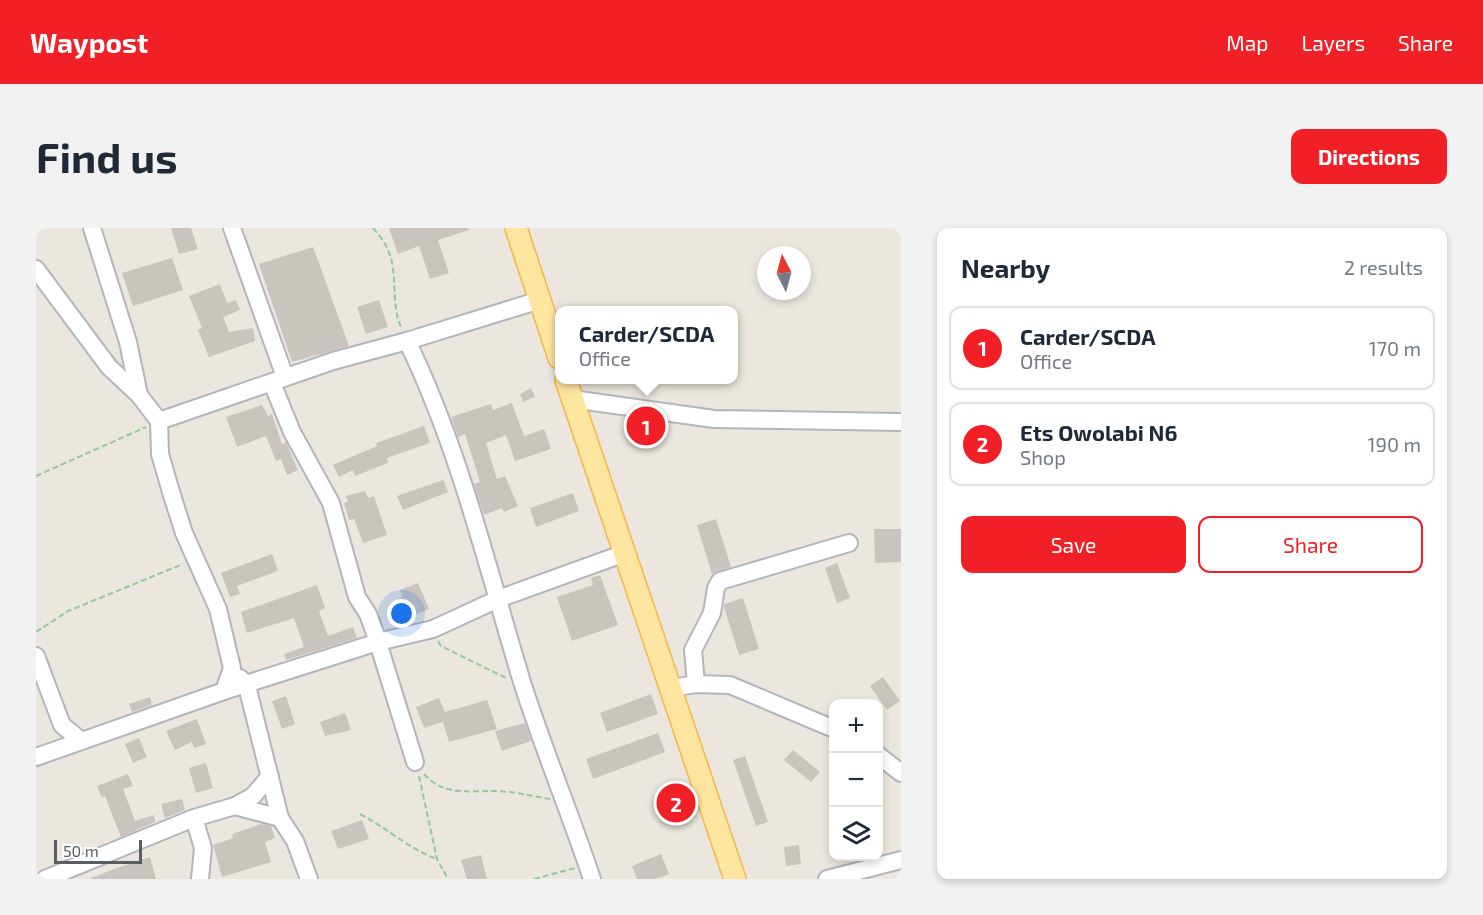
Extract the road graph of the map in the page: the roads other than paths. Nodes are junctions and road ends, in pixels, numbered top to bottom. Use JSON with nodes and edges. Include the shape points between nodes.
{"nodes":[{"id":1,"x":92,"y":228,"type":"edge"},
{"id":2,"x":232,"y":228,"type":"edge"},
{"id":3,"x":516,"y":228,"type":"edge"},
{"id":4,"x":36,"y":269,"type":"edge"},
{"id":5,"x":540,"y":300,"type":"junction"},
{"id":6,"x":406,"y":342,"type":"junction"},
{"id":7,"x":555,"y":346,"type":"edge"},
{"id":8,"x":279,"y":380,"type":"junction"},
{"id":9,"x":569,"y":389,"type":"edge"},
{"id":10,"x":139,"y":395,"type":"junction"},
{"id":11,"x":159,"y":421,"type":"junction"},
{"id":12,"x":901,"y":422,"type":"edge"},
{"id":13,"x":849,"y":543,"type":"dead end"},
{"id":14,"x":625,"y":553,"type":"junction"},
{"id":15,"x":498,"y":599,"type":"junction"},
{"id":16,"x":378,"y":642,"type":"junction"},
{"id":17,"x":36,"y":656,"type":"edge"},
{"id":18,"x":232,"y":668,"type":"junction"},
{"id":19,"x":696,"y":684,"type":"junction"},
{"id":20,"x":247,"y":686,"type":"junction"},
{"id":21,"x":672,"y":688,"type":"junction"},
{"id":22,"x":224,"y":691,"type":"junction"},
{"id":23,"x":62,"y":725,"type":"junction"},
{"id":24,"x":829,"y":727,"type":"edge"},
{"id":25,"x":80,"y":740,"type":"junction"},
{"id":26,"x":56,"y":749,"type":"junction"},
{"id":27,"x":36,"y":757,"type":"edge"},
{"id":28,"x":883,"y":758,"type":"edge"},
{"id":29,"x":415,"y":762,"type":"road end"},
{"id":30,"x":901,"y":773,"type":"edge"},
{"id":31,"x":270,"y":776,"type":"junction"},
{"id":32,"x":235,"y":806,"type":"junction"},
{"id":33,"x":194,"y":818,"type":"junction"},
{"id":34,"x":280,"y":818,"type":"junction"},
{"id":35,"x":901,"y":860,"type":"edge"},
{"id":36,"x":589,"y":872,"type":"edge"},
{"id":37,"x":53,"y":878,"type":"edge"},
{"id":38,"x":200,"y":879,"type":"edge"},
{"id":39,"x":309,"y":879,"type":"edge"},
{"id":40,"x":735,"y":879,"type":"edge"},
{"id":41,"x":827,"y":879,"type":"edge"}],
"edges":[{"from":1,"to":10,"type":"street","via":[[134,363]]},
{"from":2,"to":8,"type":"street"},
{"from":3,"to":5,"type":"main road"},
{"from":4,"to":10,"type":"street","via":[[109,367]]},
{"from":5,"to":6,"type":"street"},
{"from":5,"to":7,"type":"main road"},
{"from":6,"to":8,"type":"street"},
{"from":6,"to":15,"type":"street","via":[[429,387],[475,517]]},
{"from":8,"to":11,"type":"street"},
{"from":8,"to":16,"type":"street","via":[[292,432],[330,503],[357,597]]},
{"from":9,"to":12,"type":"street","via":[[714,419]]},
{"from":9,"to":14,"type":"main road"},
{"from":10,"to":11,"type":"street"},
{"from":11,"to":18,"type":"street","via":[[160,454],[184,533],[218,609]]},
{"from":13,"to":19,"type":"street","via":[[720,581],[712,613],[693,650]]},
{"from":14,"to":15,"type":"street"},
{"from":14,"to":21,"type":"main road"},
{"from":15,"to":16,"type":"street","via":[[433,629]]},
{"from":15,"to":36,"type":"street","via":[[523,684]]},
{"from":16,"to":20,"type":"street"},
{"from":16,"to":29,"type":"street"},
{"from":17,"to":23,"type":"street"},
{"from":18,"to":20,"type":"street"},
{"from":18,"to":22,"type":"street"},
{"from":19,"to":21,"type":"street"},
{"from":19,"to":24,"type":"street","via":[[730,685]]},
{"from":20,"to":22,"type":"street"},
{"from":20,"to":31,"type":"street"},
{"from":21,"to":40,"type":"main road"},
{"from":22,"to":25,"type":"street"},
{"from":23,"to":25,"type":"street"},
{"from":23,"to":26,"type":"street"},
{"from":25,"to":26,"type":"street"},
{"from":26,"to":27,"type":"street"},
{"from":28,"to":30,"type":"street"},
{"from":31,"to":32,"type":"street","via":[[253,796]]},
{"from":31,"to":34,"type":"street"},
{"from":32,"to":33,"type":"street"},
{"from":32,"to":34,"type":"street"},
{"from":33,"to":37,"type":"street"},
{"from":33,"to":38,"type":"street","via":[[203,848]]},
{"from":34,"to":39,"type":"street","via":[[295,841]]},
{"from":35,"to":41,"type":"street"}]}
